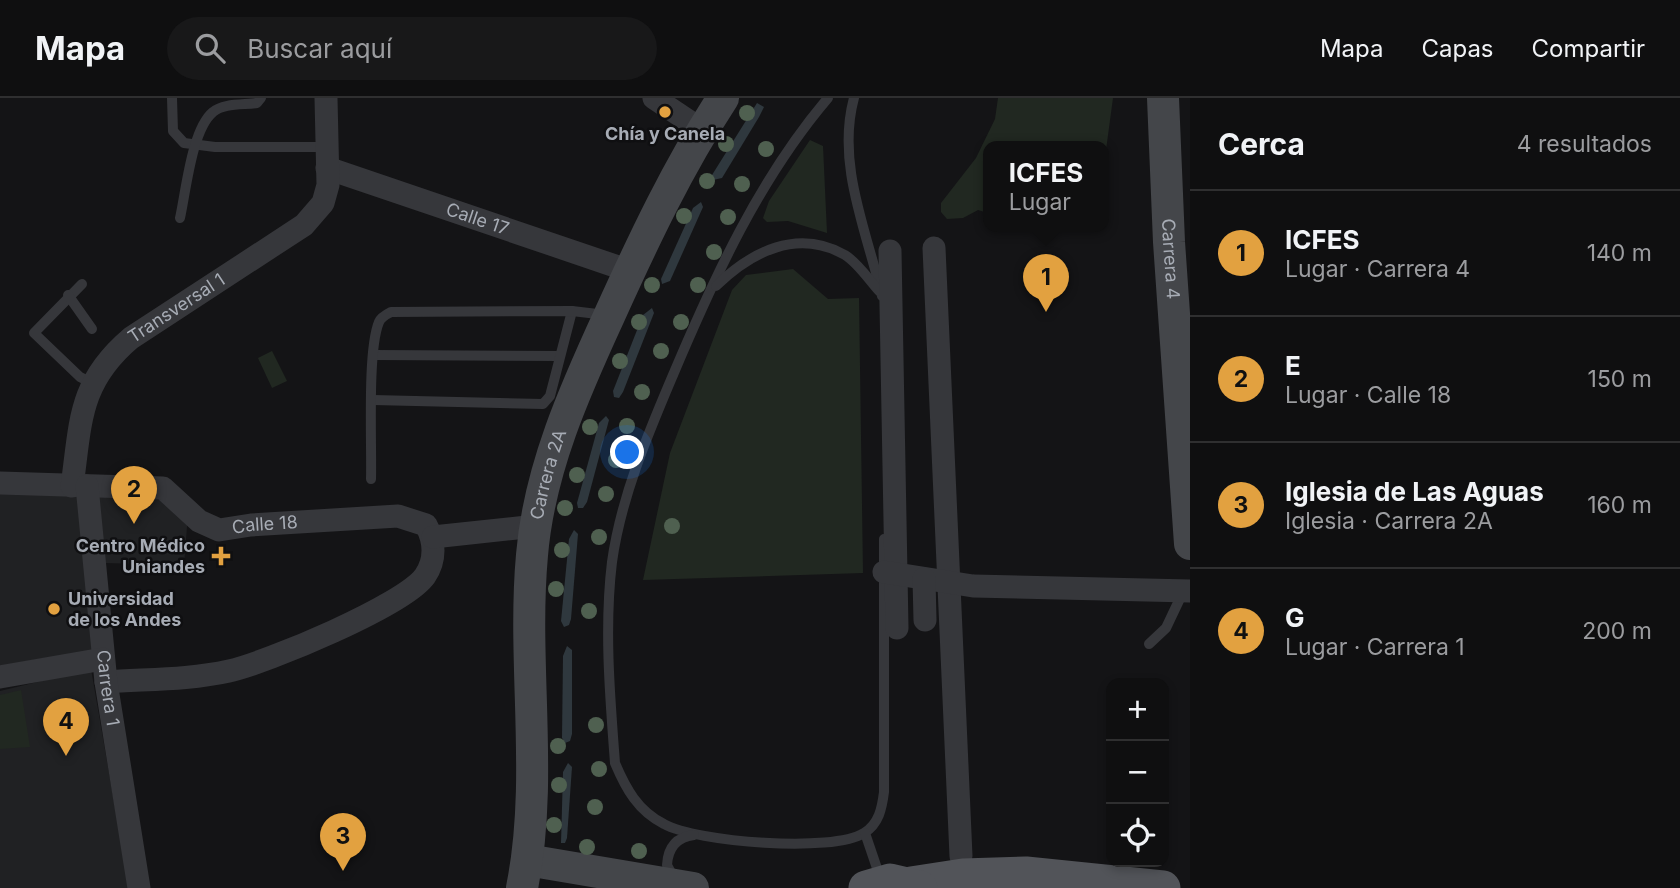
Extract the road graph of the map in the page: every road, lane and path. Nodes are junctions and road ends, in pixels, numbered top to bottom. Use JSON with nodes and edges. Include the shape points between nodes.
{"nodes":[{"id":1,"x":172,"y":98,"type":"edge"},
{"id":2,"x":261,"y":98,"type":"edge"},
{"id":3,"x":326,"y":98,"type":"edge"},
{"id":4,"x":654,"y":98,"type":"edge"},
{"id":5,"x":723,"y":98,"type":"edge"},
{"id":6,"x":828,"y":98,"type":"edge"},
{"id":7,"x":854,"y":98,"type":"edge"},
{"id":8,"x":1163,"y":98,"type":"edge"},
{"id":9,"x":702,"y":130,"type":"junction"},
{"id":10,"x":195,"y":146,"type":"junction"},
{"id":11,"x":326,"y":157,"type":"junction"},
{"id":12,"x":180,"y":218,"type":"dead end"},
{"id":13,"x":1179,"y":243,"type":"edge"},
{"id":14,"x":934,"y":248,"type":"dead end"},
{"id":15,"x":890,"y":251,"type":"dead end"},
{"id":16,"x":630,"y":271,"type":"junction"},
{"id":17,"x":82,"y":284,"type":"dead end"},
{"id":18,"x":708,"y":292,"type":"junction"},
{"id":19,"x":68,"y":295,"type":"junction"},
{"id":20,"x":882,"y":295,"type":"junction"},
{"id":21,"x":572,"y":311,"type":"junction"},
{"id":22,"x":609,"y":315,"type":"junction"},
{"id":23,"x":92,"y":329,"type":"dead end"},
{"id":24,"x":374,"y":355,"type":"junction"},
{"id":25,"x":559,"y":356,"type":"junction"},
{"id":26,"x":92,"y":383,"type":"junction"},
{"id":27,"x":373,"y":400,"type":"junction"},
{"id":28,"x":1187,"y":464,"type":"edge"},
{"id":29,"x":371,"y":479,"type":"dead end"},
{"id":30,"x":0,"y":483,"type":"edge"},
{"id":31,"x":79,"y":486,"type":"junction"},
{"id":32,"x":536,"y":526,"type":"junction"},
{"id":33,"x":433,"y":537,"type":"junction"},
{"id":34,"x":1190,"y":544,"type":"edge"},
{"id":35,"x":890,"y":573,"type":"junction"},
{"id":36,"x":924,"y":579,"type":"junction"},
{"id":37,"x":950,"y":583,"type":"junction"},
{"id":38,"x":1187,"y":590,"type":"edge"},
{"id":39,"x":925,"y":620,"type":"dead end"},
{"id":40,"x":897,"y":628,"type":"dead end"},
{"id":41,"x":1149,"y":644,"type":"dead end"},
{"id":42,"x":104,"y":670,"type":"junction"},
{"id":43,"x":0,"y":677,"type":"edge"},
{"id":44,"x":864,"y":833,"type":"junction"},
{"id":45,"x":694,"y":835,"type":"junction"},
{"id":46,"x":961,"y":856,"type":"dead end"},
{"id":47,"x":525,"y":874,"type":"edge"},
{"id":48,"x":895,"y":886,"type":"edge"},
{"id":49,"x":688,"y":887,"type":"edge"},
{"id":50,"x":139,"y":888,"type":"edge"},
{"id":51,"x":1163,"y":888,"type":"edge"}],
"edges":[{"from":1,"to":10,"type":"lane","via":[[173,131],[184,143]]},
{"from":2,"to":10,"type":"lane","via":[[257,103],[214,111]]},
{"from":3,"to":11,"type":"street","name":"Transversal 1"},
{"from":4,"to":9,"type":"street"},
{"from":5,"to":9,"type":"street","name":"Carrera 2A"},
{"from":6,"to":18,"type":"lane","via":[[786,154]]},
{"from":7,"to":20,"type":"lane","via":[[849,134],[852,180]]},
{"from":8,"to":13,"type":"street","name":"Carrera 4"},
{"from":9,"to":16,"type":"street","name":"Carrera 2A","via":[[668,188]]},
{"from":10,"to":11,"type":"lane"},
{"from":10,"to":12,"type":"lane"},
{"from":11,"to":16,"type":"street","name":"Calle 17"},
{"from":11,"to":26,"type":"street","name":"Transversal 1","via":[[326,196],[304,225],[131,338]]},
{"from":13,"to":28,"type":"street","name":"Carrera 4"},
{"from":14,"to":37,"type":"street"},
{"from":15,"to":35,"type":"street"},
{"from":16,"to":22,"type":"street","name":"Carrera 2A"},
{"from":17,"to":19,"type":"lane"},
{"from":18,"to":20,"type":"lane","via":[[748,258],[800,243],[846,256]]},
{"from":18,"to":45,"type":"lane","via":[[638,461],[612,559],[609,593],[615,763],[636,803],[665,825]]},
{"from":19,"to":23,"type":"lane"},
{"from":19,"to":26,"type":"lane","via":[[35,330],[35,337]]},
{"from":20,"to":35,"type":"lane"},
{"from":21,"to":22,"type":"lane"},
{"from":21,"to":24,"type":"lane","via":[[391,312],[379,322]]},
{"from":21,"to":25,"type":"lane"},
{"from":22,"to":32,"type":"street","name":"Carrera 2A","via":[[558,438]]},
{"from":24,"to":25,"type":"lane"},
{"from":24,"to":27,"type":"lane"},
{"from":25,"to":27,"type":"lane","via":[[550,396],[543,404]]},
{"from":26,"to":31,"type":"street","name":"Transversal 1","via":[[82,412]]},
{"from":27,"to":29,"type":"lane"},
{"from":28,"to":34,"type":"street","name":"Carrera 4"},
{"from":30,"to":31,"type":"street","name":"Calle 18"},
{"from":31,"to":33,"type":"street","name":"Calle 18","via":[[163,488],[199,521],[219,530],[398,516],[426,525]]},
{"from":31,"to":42,"type":"street","name":"Carrera 1"},
{"from":32,"to":33,"type":"street"},
{"from":32,"to":47,"type":"street","name":"Carrera 2A","via":[[530,573],[533,773]]},
{"from":33,"to":42,"type":"street","via":[[431,566],[414,587],[288,652],[217,673]]},
{"from":35,"to":36,"type":"street"},
{"from":35,"to":40,"type":"street"},
{"from":35,"to":44,"type":"lane","via":[[884,792],[878,818]]},
{"from":36,"to":37,"type":"street"},
{"from":36,"to":39,"type":"street"},
{"from":37,"to":38,"type":"street"},
{"from":37,"to":46,"type":"street"},
{"from":38,"to":41,"type":"lane","via":[[1166,628]]},
{"from":42,"to":43,"type":"street"},
{"from":42,"to":50,"type":"street","name":"Carrera 1"},
{"from":44,"to":45,"type":"lane","via":[[838,842],[808,844]]},
{"from":44,"to":48,"type":"lane"},
{"from":45,"to":49,"type":"lane","via":[[677,841],[667,856],[670,870]]},
{"from":47,"to":49,"type":"street"},
{"from":48,"to":51,"type":"main road","via":[[963,876],[1027,874]]}]}
